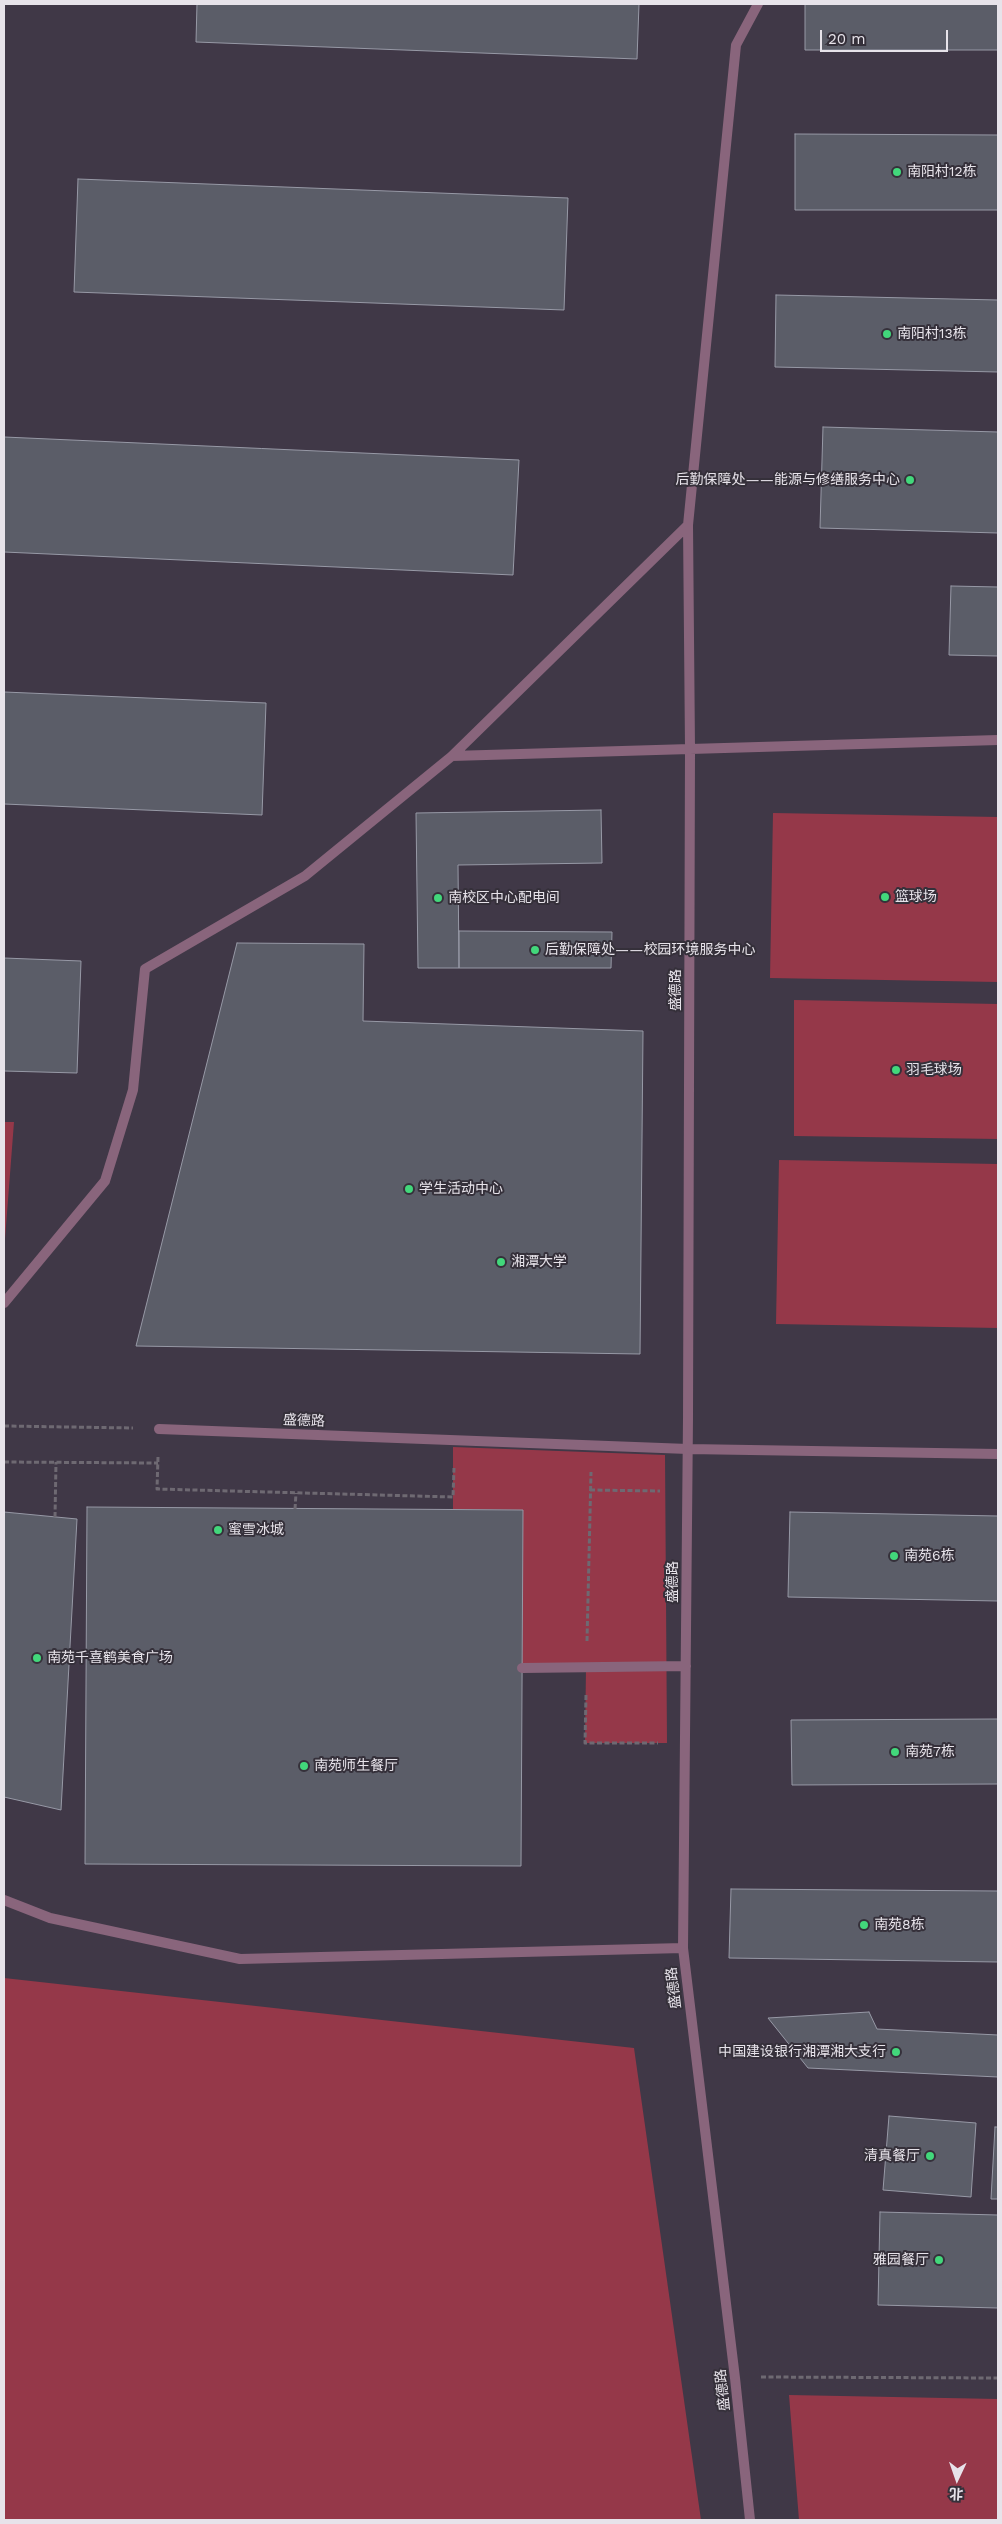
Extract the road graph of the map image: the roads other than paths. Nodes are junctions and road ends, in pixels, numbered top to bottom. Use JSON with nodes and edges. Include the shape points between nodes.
{"nodes":[{"id":1,"x":758,"y":4,"type":"edge"},
{"id":2,"x":688,"y":525,"type":"junction"},
{"id":3,"x":998,"y":740,"type":"edge"},
{"id":4,"x":690,"y":749,"type":"junction"},
{"id":5,"x":452,"y":756,"type":"junction"},
{"id":6,"x":4,"y":1303,"type":"edge"},
{"id":7,"x":159,"y":1429,"type":"road end"},
{"id":8,"x":688,"y":1449,"type":"junction"},
{"id":9,"x":998,"y":1454,"type":"edge"},
{"id":10,"x":686,"y":1666,"type":"junction"},
{"id":11,"x":522,"y":1668,"type":"dead end"},
{"id":12,"x":4,"y":1900,"type":"edge"},
{"id":13,"x":683,"y":1948,"type":"junction"},
{"id":14,"x":750,"y":2520,"type":"edge"}],
"edges":[{"from":1,"to":2,"type":"street","name":"盛德路","via":[[736,45]]},
{"from":2,"to":4,"type":"street","name":"盛德路"},
{"from":2,"to":5,"type":"street"},
{"from":3,"to":4,"type":"street"},
{"from":4,"to":5,"type":"street"},
{"from":4,"to":8,"type":"street","name":"盛德路"},
{"from":5,"to":6,"type":"street","via":[[305,876],[145,969],[133,1090],[105,1181]]},
{"from":7,"to":8,"type":"street","name":"盛德路"},
{"from":8,"to":9,"type":"street","name":"盛德路"},
{"from":8,"to":10,"type":"street","name":"盛德路"},
{"from":10,"to":11,"type":"street"},
{"from":10,"to":13,"type":"street","name":"盛德路"},
{"from":12,"to":13,"type":"street","via":[[50,1918],[240,1959]]},
{"from":13,"to":14,"type":"street","name":"盛德路","via":[[736,2378]]}]}
